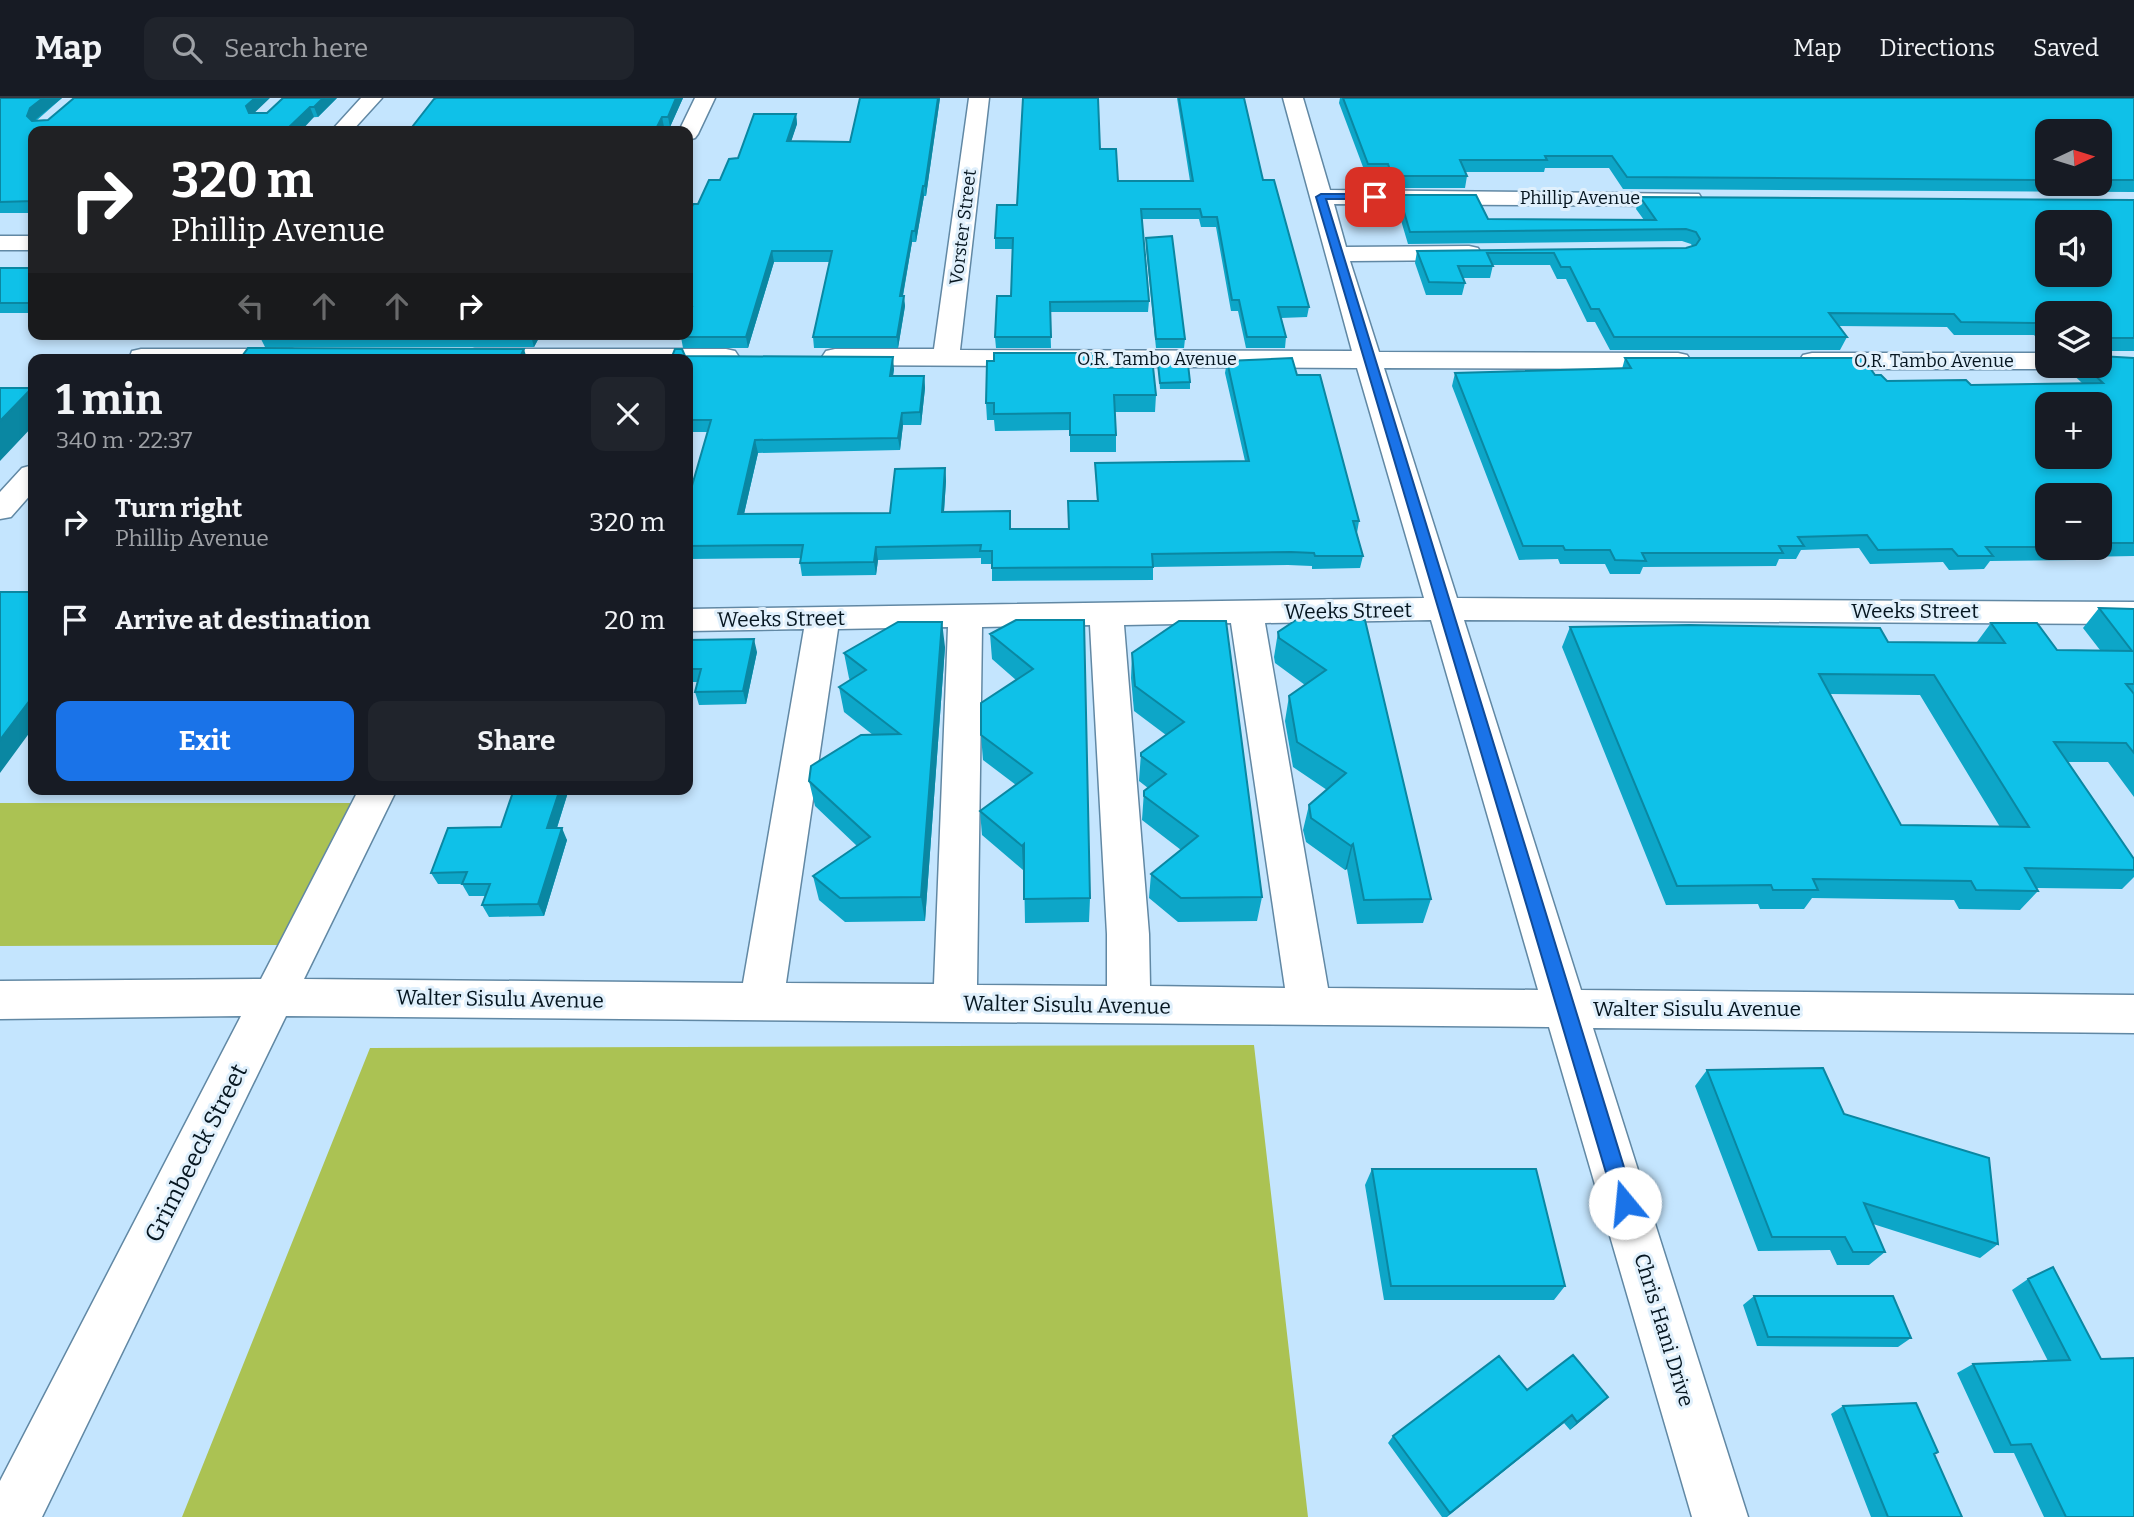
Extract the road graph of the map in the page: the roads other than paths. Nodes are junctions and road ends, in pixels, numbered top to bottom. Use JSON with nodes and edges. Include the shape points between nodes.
{"nodes":[{"id":1,"x":372,"y":98,"type":"edge"},
{"id":2,"x":705,"y":98,"type":"edge"},
{"id":3,"x":979,"y":98,"type":"edge"},
{"id":4,"x":1293,"y":98,"type":"edge"},
{"id":5,"x":346,"y":126,"type":"edge"},
{"id":6,"x":692,"y":126,"type":"edge"},
{"id":7,"x":1321,"y":197,"type":"junction"},
{"id":8,"x":1707,"y":199,"type":"edge"},
{"id":9,"x":0,"y":243,"type":"edge"},
{"id":10,"x":28,"y":243,"type":"edge"},
{"id":11,"x":1486,"y":253,"type":"edge"},
{"id":12,"x":1336,"y":254,"type":"junction"},
{"id":13,"x":144,"y":350,"type":"edge"},
{"id":14,"x":586,"y":350,"type":"edge"},
{"id":15,"x":245,"y":354,"type":"edge"},
{"id":16,"x":505,"y":354,"type":"edge"},
{"id":17,"x":680,"y":354,"type":"edge"},
{"id":18,"x":693,"y":355,"type":"edge"},
{"id":19,"x":751,"y":357,"type":"edge"},
{"id":20,"x":806,"y":357,"type":"edge"},
{"id":21,"x":946,"y":357,"type":"junction"},
{"id":22,"x":1369,"y":360,"type":"junction"},
{"id":23,"x":1701,"y":361,"type":"edge"},
{"id":24,"x":1784,"y":361,"type":"edge"},
{"id":25,"x":2035,"y":361,"type":"edge"},
{"id":26,"x":28,"y":479,"type":"edge"},
{"id":27,"x":0,"y":510,"type":"edge"},
{"id":28,"x":1446,"y":609,"type":"junction"},
{"id":29,"x":1246,"y":612,"type":"junction"},
{"id":30,"x":2134,"y":613,"type":"edge"},
{"id":31,"x":1106,"y":614,"type":"junction"},
{"id":32,"x":965,"y":616,"type":"junction"},
{"id":33,"x":823,"y":618,"type":"junction"},
{"id":34,"x":693,"y":620,"type":"edge"},
{"id":35,"x":375,"y":795,"type":"edge"},
{"id":36,"x":275,"y":997,"type":"junction"},
{"id":37,"x":0,"y":1000,"type":"edge"},
{"id":38,"x":761,"y":1002,"type":"junction"},
{"id":39,"x":955,"y":1004,"type":"junction"},
{"id":40,"x":1129,"y":1006,"type":"junction"},
{"id":41,"x":1310,"y":1008,"type":"junction"},
{"id":42,"x":1566,"y":1009,"type":"junction"},
{"id":43,"x":2134,"y":1014,"type":"edge"},
{"id":44,"x":12,"y":1517,"type":"edge"},
{"id":45,"x":1720,"y":1517,"type":"edge"}],
"edges":[{"from":1,"to":5,"type":"street"},
{"from":2,"to":6,"type":"street"},
{"from":3,"to":21,"type":"street","name":"Vorster Street"},
{"from":4,"to":7,"type":"street","name":"Chris Hani Drive"},
{"from":7,"to":8,"type":"street","name":"Phillip Avenue"},
{"from":7,"to":12,"type":"street","name":"Chris Hani Drive"},
{"from":9,"to":10,"type":"street"},
{"from":11,"to":12,"type":"street"},
{"from":12,"to":22,"type":"street","name":"Chris Hani Drive"},
{"from":13,"to":15,"type":"street"},
{"from":14,"to":16,"type":"street"},
{"from":14,"to":17,"type":"street"},
{"from":18,"to":19,"type":"street"},
{"from":20,"to":21,"type":"street","name":"O.R. Tambo Avenue"},
{"from":21,"to":22,"type":"street","name":"O.R. Tambo Avenue"},
{"from":22,"to":23,"type":"street","name":"O.R. Tambo Avenue"},
{"from":22,"to":28,"type":"street","name":"Chris Hani Drive"},
{"from":24,"to":25,"type":"street","name":"O.R. Tambo Avenue"},
{"from":26,"to":27,"type":"street"},
{"from":28,"to":29,"type":"street","name":"Weeks Street"},
{"from":28,"to":30,"type":"street","name":"Weeks Street"},
{"from":28,"to":42,"type":"street","name":"Chris Hani Drive"},
{"from":29,"to":31,"type":"street","name":"Weeks Street"},
{"from":29,"to":41,"type":"street"},
{"from":31,"to":32,"type":"street","name":"Weeks Street"},
{"from":31,"to":40,"type":"street"},
{"from":32,"to":33,"type":"street","name":"Weeks Street"},
{"from":32,"to":39,"type":"street"},
{"from":33,"to":34,"type":"street","name":"Weeks Street"},
{"from":33,"to":38,"type":"street"},
{"from":35,"to":36,"type":"street","name":"Grimbeeck Street"},
{"from":36,"to":37,"type":"street","name":"Walter Sisulu Avenue"},
{"from":36,"to":38,"type":"street","name":"Walter Sisulu Avenue"},
{"from":36,"to":44,"type":"street","name":"Grimbeeck Street"},
{"from":38,"to":39,"type":"street","name":"Walter Sisulu Avenue"},
{"from":39,"to":40,"type":"street","name":"Walter Sisulu Avenue"},
{"from":40,"to":41,"type":"street","name":"Walter Sisulu Avenue"},
{"from":41,"to":42,"type":"street","name":"Walter Sisulu Avenue"},
{"from":42,"to":43,"type":"street","name":"Walter Sisulu Avenue"},
{"from":42,"to":45,"type":"street","name":"Chris Hani Drive"}]}
